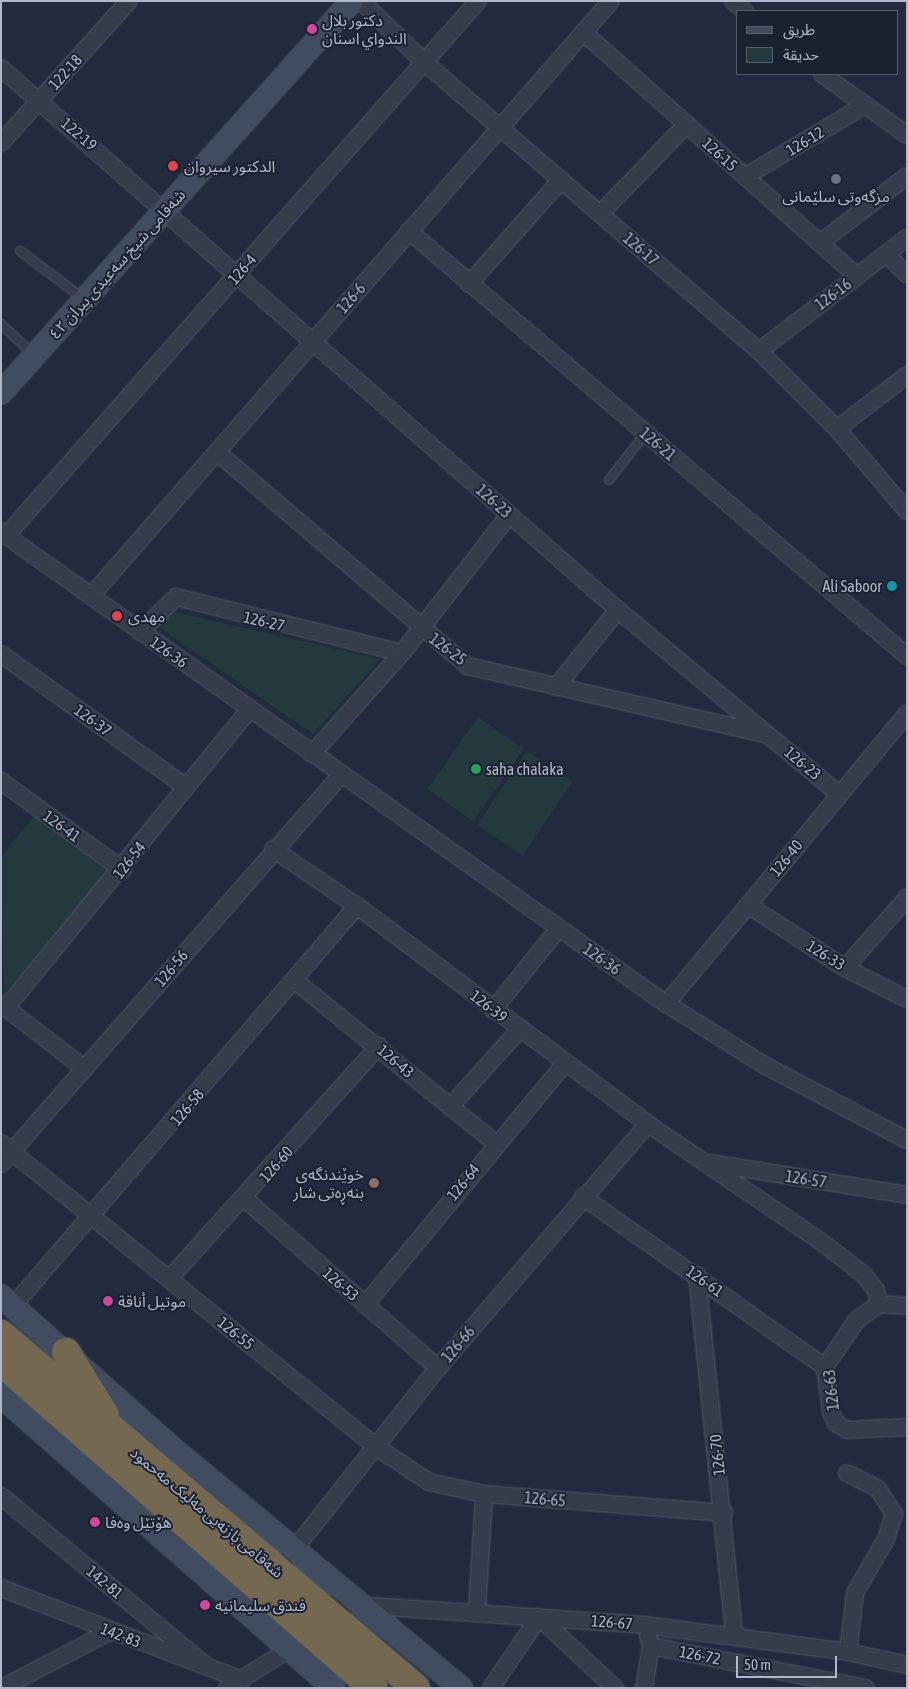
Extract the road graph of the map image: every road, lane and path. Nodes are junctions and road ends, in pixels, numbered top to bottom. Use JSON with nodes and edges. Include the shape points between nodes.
{"nodes":[{"id":1,"x":129,"y":1,"type":"edge"},
{"id":2,"x":334,"y":1,"type":"edge"},
{"id":3,"x":352,"y":1,"type":"edge"},
{"id":4,"x":361,"y":1,"type":"edge"},
{"id":5,"x":478,"y":1,"type":"edge"},
{"id":6,"x":611,"y":1,"type":"edge"},
{"id":7,"x":734,"y":1,"type":"edge"},
{"id":8,"x":745,"y":10,"type":"edge"},
{"id":9,"x":583,"y":32,"type":"junction"},
{"id":10,"x":424,"y":62,"type":"junction"},
{"id":11,"x":1,"y":68,"type":"edge"},
{"id":12,"x":823,"y":75,"type":"edge"},
{"id":13,"x":40,"y":101,"type":"junction"},
{"id":14,"x":865,"y":105,"type":"junction"},
{"id":15,"x":687,"y":124,"type":"junction"},
{"id":16,"x":500,"y":127,"type":"junction"},
{"id":17,"x":907,"y":135,"type":"edge"},
{"id":18,"x":1,"y":144,"type":"edge"},
{"id":19,"x":746,"y":176,"type":"junction"},
{"id":20,"x":907,"y":176,"type":"edge"},
{"id":21,"x":561,"y":180,"type":"junction"},
{"id":22,"x":162,"y":205,"type":"junction"},
{"id":23,"x":600,"y":214,"type":"junction"},
{"id":24,"x":409,"y":231,"type":"junction"},
{"id":25,"x":907,"y":238,"type":"edge"},
{"id":26,"x":820,"y":243,"type":"junction"},
{"id":27,"x":20,"y":251,"type":"dead end"},
{"id":28,"x":886,"y":254,"type":"junction"},
{"id":29,"x":238,"y":274,"type":"junction"},
{"id":30,"x":907,"y":274,"type":"edge"},
{"id":31,"x":857,"y":276,"type":"junction"},
{"id":32,"x":469,"y":284,"type":"junction"},
{"id":33,"x":76,"y":293,"type":"junction"},
{"id":34,"x":1,"y":324,"type":"edge"},
{"id":35,"x":313,"y":341,"type":"junction"},
{"id":36,"x":26,"y":348,"type":"junction"},
{"id":37,"x":759,"y":351,"type":"junction"},
{"id":38,"x":907,"y":376,"type":"edge"},
{"id":39,"x":1,"y":377,"type":"edge"},
{"id":40,"x":1,"y":393,"type":"edge"},
{"id":41,"x":837,"y":429,"type":"junction"},
{"id":42,"x":645,"y":434,"type":"junction"},
{"id":43,"x":217,"y":452,"type":"junction"},
{"id":44,"x":608,"y":480,"type":"dead end"},
{"id":45,"x":907,"y":511,"type":"edge"},
{"id":46,"x":509,"y":514,"type":"junction"},
{"id":47,"x":4,"y":534,"type":"edge"},
{"id":48,"x":91,"y":596,"type":"junction"},
{"id":49,"x":618,"y":610,"type":"junction"},
{"id":50,"x":421,"y":629,"type":"junction"},
{"id":51,"x":140,"y":632,"type":"junction"},
{"id":52,"x":402,"y":653,"type":"junction"},
{"id":53,"x":1,"y":654,"type":"edge"},
{"id":54,"x":907,"y":656,"type":"edge"},
{"id":55,"x":556,"y":687,"type":"junction"},
{"id":56,"x":250,"y":710,"type":"junction"},
{"id":57,"x":907,"y":714,"type":"edge"},
{"id":58,"x":769,"y":736,"type":"junction"},
{"id":59,"x":312,"y":754,"type":"junction"},
{"id":60,"x":342,"y":774,"type":"junction"},
{"id":61,"x":1,"y":781,"type":"edge"},
{"id":62,"x":185,"y":786,"type":"junction"},
{"id":63,"x":838,"y":793,"type":"junction"},
{"id":64,"x":273,"y":849,"type":"junction"},
{"id":65,"x":123,"y":870,"type":"junction"},
{"id":66,"x":907,"y":898,"type":"edge"},
{"id":67,"x":748,"y":905,"type":"junction"},
{"id":68,"x":357,"y":906,"type":"junction"},
{"id":69,"x":558,"y":928,"type":"junction"},
{"id":70,"x":845,"y":968,"type":"junction"},
{"id":71,"x":294,"y":980,"type":"junction"},
{"id":72,"x":907,"y":999,"type":"edge"},
{"id":73,"x":666,"y":1004,"type":"junction"},
{"id":74,"x":4,"y":1006,"type":"edge"},
{"id":75,"x":494,"y":1010,"type":"junction"},
{"id":76,"x":520,"y":1029,"type":"junction"},
{"id":77,"x":379,"y":1046,"type":"junction"},
{"id":78,"x":565,"y":1063,"type":"junction"},
{"id":79,"x":85,"y":1069,"type":"junction"},
{"id":80,"x":450,"y":1106,"type":"junction"},
{"id":81,"x":648,"y":1124,"type":"junction"},
{"id":82,"x":907,"y":1140,"type":"edge"},
{"id":83,"x":495,"y":1143,"type":"junction"},
{"id":84,"x":5,"y":1153,"type":"edge"},
{"id":85,"x":705,"y":1162,"type":"junction"},
{"id":86,"x":907,"y":1196,"type":"edge"},
{"id":87,"x":584,"y":1197,"type":"junction"},
{"id":88,"x":245,"y":1199,"type":"junction"},
{"id":89,"x":94,"y":1216,"type":"junction"},
{"id":90,"x":697,"y":1276,"type":"junction"},
{"id":91,"x":169,"y":1279,"type":"junction"},
{"id":92,"x":7,"y":1301,"type":"edge"},
{"id":93,"x":365,"y":1304,"type":"junction"},
{"id":94,"x":879,"y":1304,"type":"junction"},
{"id":95,"x":907,"y":1306,"type":"edge"},
{"id":96,"x":1,"y":1334,"type":"edge"},
{"id":97,"x":66,"y":1352,"type":"junction"},
{"id":98,"x":825,"y":1366,"type":"junction"},
{"id":99,"x":3,"y":1367,"type":"edge"},
{"id":100,"x":438,"y":1368,"type":"junction"},
{"id":101,"x":1,"y":1396,"type":"edge"},
{"id":102,"x":907,"y":1428,"type":"edge"},
{"id":103,"x":121,"y":1440,"type":"junction"},
{"id":104,"x":378,"y":1448,"type":"junction"},
{"id":105,"x":847,"y":1473,"type":"dead end"},
{"id":106,"x":484,"y":1494,"type":"junction"},
{"id":107,"x":1,"y":1496,"type":"edge"},
{"id":108,"x":724,"y":1513,"type":"junction"},
{"id":109,"x":292,"y":1548,"type":"junction"},
{"id":110,"x":277,"y":1571,"type":"junction"},
{"id":111,"x":1,"y":1588,"type":"edge"},
{"id":112,"x":315,"y":1602,"type":"junction"},
{"id":113,"x":360,"y":1604,"type":"junction"},
{"id":114,"x":476,"y":1610,"type":"junction"},
{"id":115,"x":539,"y":1617,"type":"junction"},
{"id":116,"x":644,"y":1624,"type":"junction"},
{"id":117,"x":111,"y":1631,"type":"junction"},
{"id":118,"x":734,"y":1635,"type":"junction"},
{"id":119,"x":651,"y":1646,"type":"junction"},
{"id":120,"x":290,"y":1649,"type":"junction"},
{"id":121,"x":848,"y":1652,"type":"junction"},
{"id":122,"x":907,"y":1665,"type":"edge"},
{"id":123,"x":208,"y":1667,"type":"junction"},
{"id":124,"x":242,"y":1680,"type":"junction"},
{"id":125,"x":2,"y":1688,"type":"edge"},
{"id":126,"x":227,"y":1688,"type":"edge"},
{"id":127,"x":333,"y":1688,"type":"edge"},
{"id":128,"x":374,"y":1688,"type":"edge"},
{"id":129,"x":416,"y":1688,"type":"edge"},
{"id":130,"x":461,"y":1688,"type":"edge"},
{"id":131,"x":491,"y":1688,"type":"edge"},
{"id":132,"x":615,"y":1688,"type":"edge"},
{"id":133,"x":644,"y":1688,"type":"edge"},
{"id":134,"x":866,"y":1688,"type":"edge"}],
"edges":[{"from":1,"to":13,"type":"street","name":"122-18"},
{"from":2,"to":22,"type":"main road","name":"شەقامی شیخ سەعیدی پیران ٤٢"},
{"from":3,"to":22,"type":"main road","name":"شەقامی شیخ سەعیدی پیران ٤٢"},
{"from":4,"to":10,"type":"street","name":"126-17"},
{"from":5,"to":10,"type":"street","name":"126-4"},
{"from":6,"to":9,"type":"street","name":"126-6"},
{"from":7,"to":8,"type":"street"},
{"from":9,"to":15,"type":"street","name":"126-15"},
{"from":9,"to":16,"type":"street","name":"126-6"},
{"from":10,"to":16,"type":"street","name":"126-17"},
{"from":10,"to":29,"type":"street","name":"126-4"},
{"from":11,"to":13,"type":"street","name":"122-19"},
{"from":12,"to":14,"type":"street"},
{"from":13,"to":18,"type":"street","name":"122-18"},
{"from":13,"to":22,"type":"street","name":"122-19"},
{"from":14,"to":17,"type":"street"},
{"from":14,"to":19,"type":"street","name":"126-12"},
{"from":15,"to":19,"type":"street","name":"126-15"},
{"from":15,"to":23,"type":"street"},
{"from":16,"to":21,"type":"street","name":"126-17"},
{"from":16,"to":24,"type":"street","name":"126-6"},
{"from":19,"to":26,"type":"street","name":"126-15"},
{"from":20,"to":26,"type":"street"},
{"from":21,"to":23,"type":"street","name":"126-17"},
{"from":21,"to":32,"type":"street"},
{"from":22,"to":29,"type":"street","name":"126-23"},
{"from":22,"to":33,"type":"main road","name":"شەقامی شیخ سەعیدی پیران ٤٢"},
{"from":22,"to":40,"type":"main road","name":"شەقامی شیخ سەعیدی پیران ٤٢"},
{"from":23,"to":37,"type":"street","name":"126-17"},
{"from":24,"to":32,"type":"street","name":"126-21"},
{"from":24,"to":35,"type":"street","name":"126-6"},
{"from":25,"to":28,"type":"street","name":"126-16"},
{"from":26,"to":31,"type":"street","name":"126-15"},
{"from":27,"to":33,"type":"lane"},
{"from":28,"to":30,"type":"street"},
{"from":28,"to":31,"type":"street","name":"126-16"},
{"from":29,"to":35,"type":"street","name":"126-23"},
{"from":29,"to":47,"type":"street","name":"126-4"},
{"from":31,"to":37,"type":"street","name":"126-16"},
{"from":32,"to":42,"type":"street","name":"126-21"},
{"from":33,"to":36,"type":"main road","name":"شەقامی شیخ سەعیدی پیران ٤٢"},
{"from":34,"to":36,"type":"lane"},
{"from":35,"to":43,"type":"street","name":"126-6"},
{"from":35,"to":46,"type":"street","name":"126-23"},
{"from":36,"to":39,"type":"main road","name":"شەقامی شیخ سەعیدی پیران ٤٢"},
{"from":37,"to":41,"type":"street","name":"126-17"},
{"from":38,"to":41,"type":"street"},
{"from":41,"to":45,"type":"street","name":"126-17"},
{"from":42,"to":44,"type":"lane"},
{"from":42,"to":54,"type":"street","name":"126-21"},
{"from":43,"to":48,"type":"street","name":"126-6"},
{"from":43,"to":50,"type":"street","name":"126-25"},
{"from":46,"to":49,"type":"street","name":"126-23"},
{"from":46,"to":50,"type":"street"},
{"from":47,"to":48,"type":"street","name":"126-36"},
{"from":48,"to":51,"type":"street","name":"126-36"},
{"from":49,"to":55,"type":"street"},
{"from":49,"to":58,"type":"street","name":"126-23"},
{"from":50,"to":52,"type":"street"},
{"from":50,"to":55,"type":"street","name":"126-25","via":[[468,666]]},
{"from":51,"to":52,"type":"street","name":"126-27","via":[[176,597]]},
{"from":51,"to":56,"type":"street","name":"126-36"},
{"from":52,"to":59,"type":"street"},
{"from":53,"to":62,"type":"street","name":"126-37"},
{"from":55,"to":58,"type":"street","name":"126-25"},
{"from":56,"to":59,"type":"street","name":"126-36"},
{"from":56,"to":62,"type":"street","name":"126-54"},
{"from":57,"to":63,"type":"street","name":"126-40"},
{"from":58,"to":63,"type":"street","name":"126-23"},
{"from":59,"to":60,"type":"street","name":"126-36"},
{"from":60,"to":64,"type":"street","name":"126-56"},
{"from":60,"to":69,"type":"street","name":"126-36"},
{"from":61,"to":65,"type":"street","name":"126-41"},
{"from":62,"to":65,"type":"street","name":"126-54"},
{"from":63,"to":67,"type":"street","name":"126-40"},
{"from":64,"to":68,"type":"street","name":"126-39"},
{"from":64,"to":79,"type":"street","name":"126-56"},
{"from":65,"to":74,"type":"street","name":"126-54"},
{"from":66,"to":70,"type":"street"},
{"from":67,"to":70,"type":"street","name":"126-33"},
{"from":67,"to":73,"type":"street","name":"126-40"},
{"from":68,"to":71,"type":"street","name":"126-58"},
{"from":68,"to":75,"type":"street","name":"126-39"},
{"from":69,"to":73,"type":"street","name":"126-36"},
{"from":69,"to":75,"type":"street"},
{"from":70,"to":72,"type":"street","name":"126-33"},
{"from":71,"to":77,"type":"street","name":"126-43"},
{"from":71,"to":89,"type":"street","name":"126-58"},
{"from":73,"to":82,"type":"street","name":"126-36","via":[[764,1065]]},
{"from":74,"to":79,"type":"street"},
{"from":75,"to":76,"type":"street","name":"126-39"},
{"from":76,"to":78,"type":"street","name":"126-39"},
{"from":76,"to":80,"type":"street"},
{"from":77,"to":80,"type":"street","name":"126-43"},
{"from":77,"to":88,"type":"street","name":"126-60"},
{"from":78,"to":81,"type":"street","name":"126-39"},
{"from":78,"to":83,"type":"street","name":"126-64"},
{"from":79,"to":84,"type":"street","name":"126-56"},
{"from":80,"to":83,"type":"street","name":"126-43"},
{"from":81,"to":85,"type":"street","name":"126-39"},
{"from":81,"to":87,"type":"street","name":"126-66"},
{"from":83,"to":93,"type":"street","name":"126-64"},
{"from":84,"to":89,"type":"street","name":"126-55"},
{"from":85,"to":86,"type":"street","name":"126-57"},
{"from":85,"to":94,"type":"street","name":"126-39","via":[[863,1274],[876,1290]]},
{"from":87,"to":90,"type":"street","name":"126-61"},
{"from":87,"to":100,"type":"street","name":"126-66"},
{"from":88,"to":91,"type":"street","name":"126-60"},
{"from":88,"to":93,"type":"street","name":"126-53"},
{"from":89,"to":91,"type":"street","name":"126-55"},
{"from":89,"to":92,"type":"street","name":"126-58"},
{"from":90,"to":98,"type":"street","name":"126-61"},
{"from":90,"to":108,"type":"street","name":"126-70"},
{"from":91,"to":104,"type":"street","name":"126-55"},
{"from":92,"to":97,"type":"main road"},
{"from":93,"to":100,"type":"street","name":"126-53"},
{"from":94,"to":95,"type":"street"},
{"from":94,"to":98,"type":"street","name":"126-63","via":[[856,1321]]},
{"from":96,"to":103,"type":"highway","name":"شەقامی بازنەیی مەلیک مەحمود"},
{"from":97,"to":103,"type":"highway"},
{"from":97,"to":109,"type":"main road"},
{"from":98,"to":102,"type":"street","name":"126-63","via":[[836,1423],[847,1430]]},
{"from":99,"to":128,"type":"highway","name":"شەقامی بازنەیی مەلیک مەحمود"},
{"from":100,"to":104,"type":"street","name":"126-66"},
{"from":101,"to":120,"type":"main road"},
{"from":103,"to":110,"type":"highway","name":"شەقامی بازنەیی مەلیک مەحمود"},
{"from":104,"to":106,"type":"street","name":"126-65","via":[[429,1482]]},
{"from":104,"to":109,"type":"street","name":"126-66"},
{"from":105,"to":121,"type":"street","via":[[878,1489],[894,1514],[886,1539],[855,1593]]},
{"from":106,"to":108,"type":"street","name":"126-65"},
{"from":106,"to":114,"type":"street"},
{"from":107,"to":123,"type":"street","name":"142-81"},
{"from":108,"to":118,"type":"street","name":"126-70"},
{"from":109,"to":110,"type":"street","name":"126-66"},
{"from":109,"to":113,"type":"main road"},
{"from":110,"to":112,"type":"highway","name":"شەقامی بازنەیی مەلیک مەحمود"},
{"from":111,"to":117,"type":"street","name":"142-83"},
{"from":112,"to":113,"type":"street","name":"126-67"},
{"from":112,"to":129,"type":"highway","name":"شەقامی بازنەیی مەلیک مەحمود"},
{"from":113,"to":114,"type":"street","name":"126-67"},
{"from":113,"to":130,"type":"main road"},
{"from":114,"to":115,"type":"street","name":"126-67"},
{"from":115,"to":116,"type":"street","name":"126-67"},
{"from":115,"to":131,"type":"street"},
{"from":115,"to":132,"type":"street"},
{"from":116,"to":118,"type":"street","name":"126-67"},
{"from":116,"to":119,"type":"street"},
{"from":117,"to":123,"type":"street","name":"142-83"},
{"from":117,"to":125,"type":"street"},
{"from":118,"to":121,"type":"street","name":"126-67"},
{"from":119,"to":133,"type":"street"},
{"from":119,"to":134,"type":"street","name":"126-72"},
{"from":120,"to":124,"type":"street"},
{"from":120,"to":127,"type":"main road"},
{"from":121,"to":122,"type":"street","name":"126-67"},
{"from":123,"to":124,"type":"street","name":"142-83"},
{"from":124,"to":126,"type":"street"}]}
